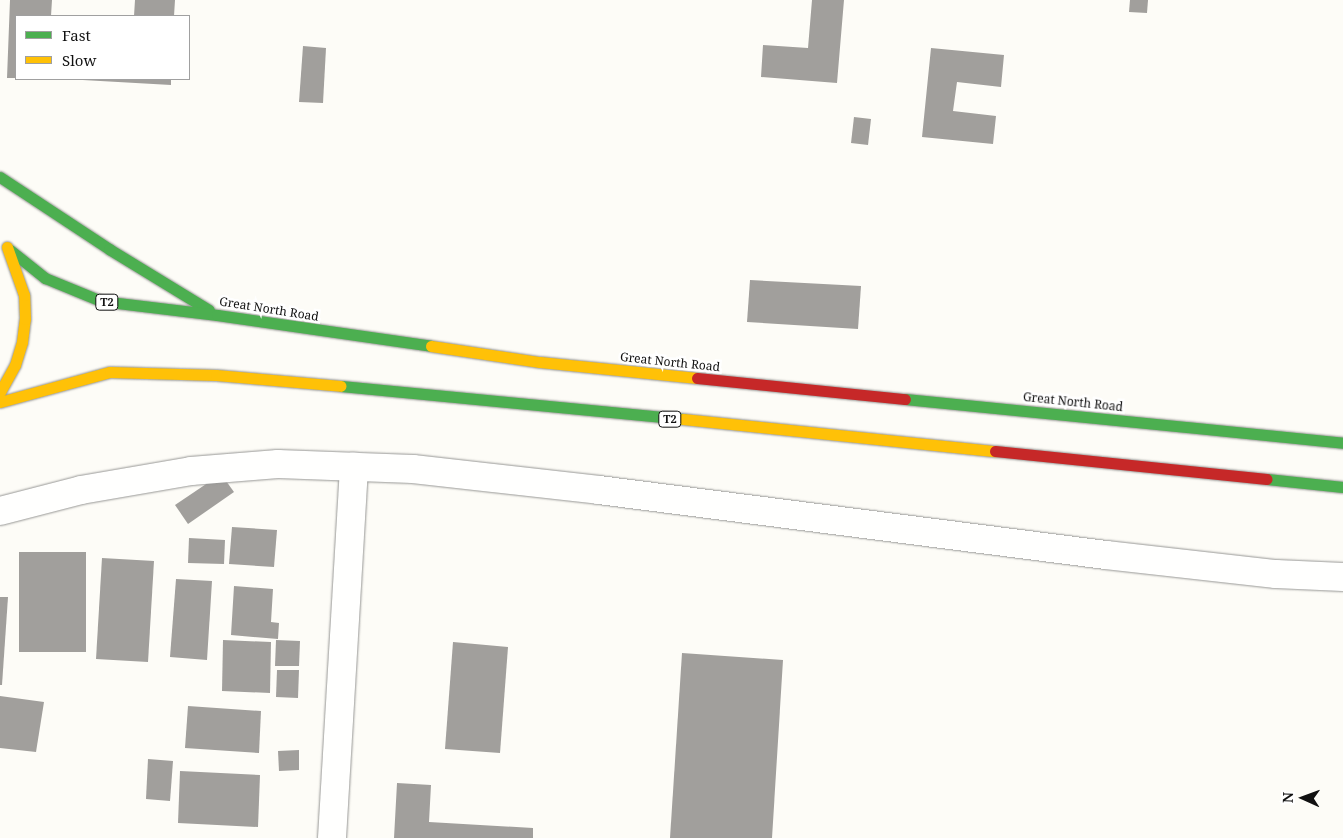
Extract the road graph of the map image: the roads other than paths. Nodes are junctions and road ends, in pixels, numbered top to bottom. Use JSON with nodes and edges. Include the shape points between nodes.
{"nodes":[{"id":1,"x":0,"y":177,"type":"edge"},
{"id":2,"x":0,"y":237,"type":"edge"},
{"id":3,"x":10,"y":250,"type":"junction"},
{"id":4,"x":217,"y":315,"type":"junction"},
{"id":5,"x":0,"y":392,"type":"edge"},
{"id":6,"x":0,"y":402,"type":"edge"},
{"id":7,"x":1343,"y":443,"type":"edge"},
{"id":8,"x":354,"y":467,"type":"junction"},
{"id":9,"x":1343,"y":487,"type":"edge"},
{"id":10,"x":0,"y":512,"type":"edge"},
{"id":11,"x":1343,"y":577,"type":"edge"},
{"id":12,"x":332,"y":838,"type":"edge"}],
"edges":[{"from":1,"to":4,"type":"main road"},
{"from":2,"to":3,"type":"main road","number":"T2"},
{"from":3,"to":4,"type":"main road","name":"Great North Road","number":"T2","via":[[45,278],[102,301]]},
{"from":3,"to":5,"type":"main road","number":"T2","via":[[24,295],[25,319],[15,365]]},
{"from":4,"to":7,"type":"main road","name":"Great North Road","number":"T2","via":[[540,362]]},
{"from":6,"to":9,"type":"main road","number":"T2","via":[[110,372],[216,375],[405,391]]},
{"from":8,"to":10,"type":"street","via":[[278,464],[191,472],[81,490]]},
{"from":8,"to":11,"type":"street","via":[[413,469],[599,490],[1266,573]]},
{"from":8,"to":12,"type":"street"}]}
